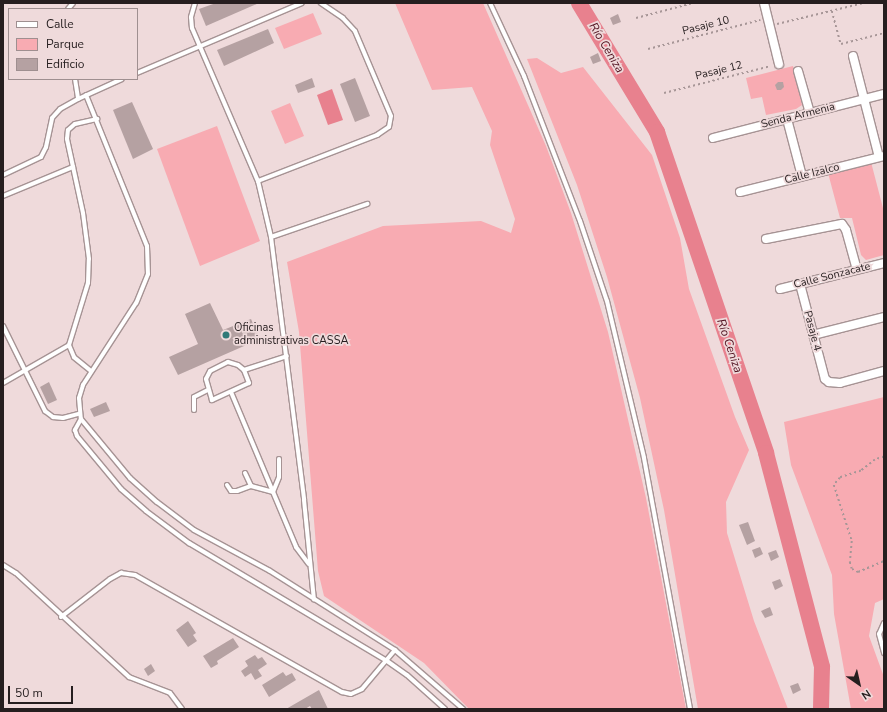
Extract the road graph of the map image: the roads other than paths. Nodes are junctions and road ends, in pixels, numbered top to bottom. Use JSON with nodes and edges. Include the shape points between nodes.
{"nodes":[{"id":1,"x":195,"y":3,"type":"edge"},
{"id":2,"x":302,"y":3,"type":"edge"},
{"id":3,"x":321,"y":3,"type":"edge"},
{"id":4,"x":490,"y":3,"type":"edge"},
{"id":5,"x":764,"y":3,"type":"edge"},
{"id":6,"x":198,"y":46,"type":"junction"},
{"id":7,"x":853,"y":56,"type":"dead end"},
{"id":8,"x":779,"y":64,"type":"road end"},
{"id":9,"x":798,"y":71,"type":"dead end"},
{"id":10,"x":138,"y":72,"type":"edge"},
{"id":11,"x":75,"y":80,"type":"edge"},
{"id":12,"x":120,"y":80,"type":"edge"},
{"id":13,"x":884,"y":94,"type":"edge"},
{"id":14,"x":86,"y":95,"type":"junction"},
{"id":15,"x":78,"y":99,"type":"junction"},
{"id":16,"x":864,"y":99,"type":"junction"},
{"id":17,"x":810,"y":113,"type":"junction"},
{"id":18,"x":97,"y":119,"type":"junction"},
{"id":19,"x":787,"y":119,"type":"junction"},
{"id":20,"x":712,"y":138,"type":"dead end"},
{"id":21,"x":881,"y":157,"type":"edge"},
{"id":22,"x":73,"y":167,"type":"junction"},
{"id":23,"x":3,"y":175,"type":"edge"},
{"id":24,"x":802,"y":176,"type":"junction"},
{"id":25,"x":258,"y":182,"type":"junction"},
{"id":26,"x":740,"y":192,"type":"dead end"},
{"id":27,"x":3,"y":196,"type":"edge"},
{"id":28,"x":367,"y":204,"type":"dead end"},
{"id":29,"x":271,"y":237,"type":"junction"},
{"id":30,"x":766,"y":239,"type":"dead end"},
{"id":31,"x":884,"y":263,"type":"edge"},
{"id":32,"x":857,"y":270,"type":"junction"},
{"id":33,"x":800,"y":284,"type":"junction"},
{"id":34,"x":780,"y":289,"type":"dead end"},
{"id":35,"x":884,"y":317,"type":"edge"},
{"id":36,"x":3,"y":326,"type":"edge"},
{"id":37,"x":813,"y":335,"type":"junction"},
{"id":38,"x":70,"y":345,"type":"junction"},
{"id":39,"x":287,"y":356,"type":"junction"},
{"id":40,"x":23,"y":370,"type":"junction"},
{"id":41,"x":244,"y":370,"type":"junction"},
{"id":42,"x":91,"y":371,"type":"junction"},
{"id":43,"x":884,"y":371,"type":"edge"},
{"id":44,"x":3,"y":383,"type":"edge"},
{"id":45,"x":208,"y":390,"type":"junction"},
{"id":46,"x":231,"y":392,"type":"junction"},
{"id":47,"x":194,"y":410,"type":"dead end"},
{"id":48,"x":78,"y":414,"type":"junction"},
{"id":49,"x":81,"y":419,"type":"junction"},
{"id":50,"x":279,"y":459,"type":"dead end"},
{"id":51,"x":245,"y":473,"type":"dead end"},
{"id":52,"x":228,"y":485,"type":"dead end"},
{"id":53,"x":251,"y":486,"type":"junction"},
{"id":54,"x":273,"y":492,"type":"junction"},
{"id":55,"x":310,"y":564,"type":"junction"},
{"id":56,"x":3,"y":565,"type":"edge"},
{"id":57,"x":314,"y":600,"type":"junction"},
{"id":58,"x":61,"y":617,"type":"junction"},
{"id":59,"x":884,"y":623,"type":"edge"},
{"id":60,"x":396,"y":650,"type":"junction"},
{"id":61,"x":884,"y":653,"type":"edge"},
{"id":62,"x":387,"y":661,"type":"junction"},
{"id":63,"x":182,"y":709,"type":"edge"},
{"id":64,"x":445,"y":709,"type":"edge"},
{"id":65,"x":463,"y":709,"type":"edge"},
{"id":66,"x":690,"y":709,"type":"edge"}],
"edges":[{"from":1,"to":6,"type":"lane","via":[[191,17]]},
{"from":2,"to":6,"type":"lane"},
{"from":3,"to":25,"type":"lane","via":[[343,18],[355,31],[391,116],[389,127],[377,135]]},
{"from":4,"to":66,"type":"lane","via":[[524,76],[580,221],[607,301],[644,458]]},
{"from":5,"to":8,"type":"street"},
{"from":6,"to":10,"type":"lane"},
{"from":6,"to":25,"type":"lane"},
{"from":7,"to":16,"type":"street"},
{"from":9,"to":17,"type":"street"},
{"from":11,"to":15,"type":"lane"},
{"from":12,"to":14,"type":"lane"},
{"from":13,"to":16,"type":"street","name":"Senda Armenia"},
{"from":14,"to":15,"type":"lane"},
{"from":14,"to":18,"type":"lane"},
{"from":15,"to":23,"type":"lane","via":[[60,109],[52,118],[46,147],[41,157]]},
{"from":16,"to":17,"type":"street","name":"Senda Armenia"},
{"from":16,"to":21,"type":"street"},
{"from":17,"to":19,"type":"street","name":"Senda Armenia"},
{"from":18,"to":22,"type":"lane","via":[[83,120],[68,130],[67,139]]},
{"from":18,"to":42,"type":"lane","via":[[147,246],[148,274],[136,303]]},
{"from":19,"to":20,"type":"street","name":"Senda Armenia"},
{"from":19,"to":24,"type":"street"},
{"from":21,"to":24,"type":"street","name":"Calle Izalco"},
{"from":22,"to":27,"type":"lane"},
{"from":22,"to":38,"type":"lane","via":[[90,260],[88,283]]},
{"from":24,"to":26,"type":"street","name":"Calle Izalco"},
{"from":25,"to":29,"type":"lane"},
{"from":28,"to":29,"type":"lane"},
{"from":29,"to":39,"type":"lane"},
{"from":30,"to":32,"type":"street","via":[[842,224]]},
{"from":31,"to":32,"type":"street","name":"Calle Sonzacate"},
{"from":32,"to":33,"type":"street","name":"Calle Sonzacate"},
{"from":33,"to":34,"type":"street","name":"Calle Sonzacate"},
{"from":33,"to":37,"type":"street","name":"Pasaje 4"},
{"from":35,"to":37,"type":"street"},
{"from":36,"to":40,"type":"lane"},
{"from":37,"to":43,"type":"street","name":"Pasaje 4","via":[[825,378],[834,383]]},
{"from":38,"to":40,"type":"lane"},
{"from":38,"to":42,"type":"lane","via":[[74,357]]},
{"from":39,"to":41,"type":"lane"},
{"from":39,"to":55,"type":"lane"},
{"from":40,"to":44,"type":"lane"},
{"from":40,"to":48,"type":"lane","via":[[45,411],[53,417],[63,418]]},
{"from":41,"to":45,"type":"lane","via":[[228,362],[218,365],[206,379]]},
{"from":41,"to":46,"type":"lane","via":[[249,384]]},
{"from":42,"to":48,"type":"lane","via":[[79,398]]},
{"from":45,"to":46,"type":"lane","via":[[212,400]]},
{"from":45,"to":47,"type":"lane","via":[[194,397]]},
{"from":46,"to":54,"type":"lane"},
{"from":48,"to":49,"type":"lane"},
{"from":49,"to":57,"type":"lane","via":[[130,478],[157,502],[194,530],[270,571]]},
{"from":49,"to":62,"type":"lane","via":[[75,430],[77,436],[121,489],[146,511],[189,543]]},
{"from":50,"to":54,"type":"lane","via":[[279,477]]},
{"from":51,"to":53,"type":"lane"},
{"from":52,"to":53,"type":"lane","via":[[231,491]]},
{"from":53,"to":54,"type":"lane"},
{"from":54,"to":55,"type":"lane","via":[[296,547]]},
{"from":55,"to":57,"type":"lane"},
{"from":56,"to":58,"type":"lane"},
{"from":57,"to":60,"type":"lane"},
{"from":58,"to":62,"type":"lane","via":[[110,579],[122,574],[135,575],[342,692],[351,694],[362,689]]},
{"from":58,"to":63,"type":"lane","via":[[129,677],[170,693]]},
{"from":59,"to":61,"type":"lane","via":[[879,634]]},
{"from":60,"to":62,"type":"lane"},
{"from":60,"to":65,"type":"lane"},
{"from":62,"to":64,"type":"lane","via":[[408,675]]}]}
